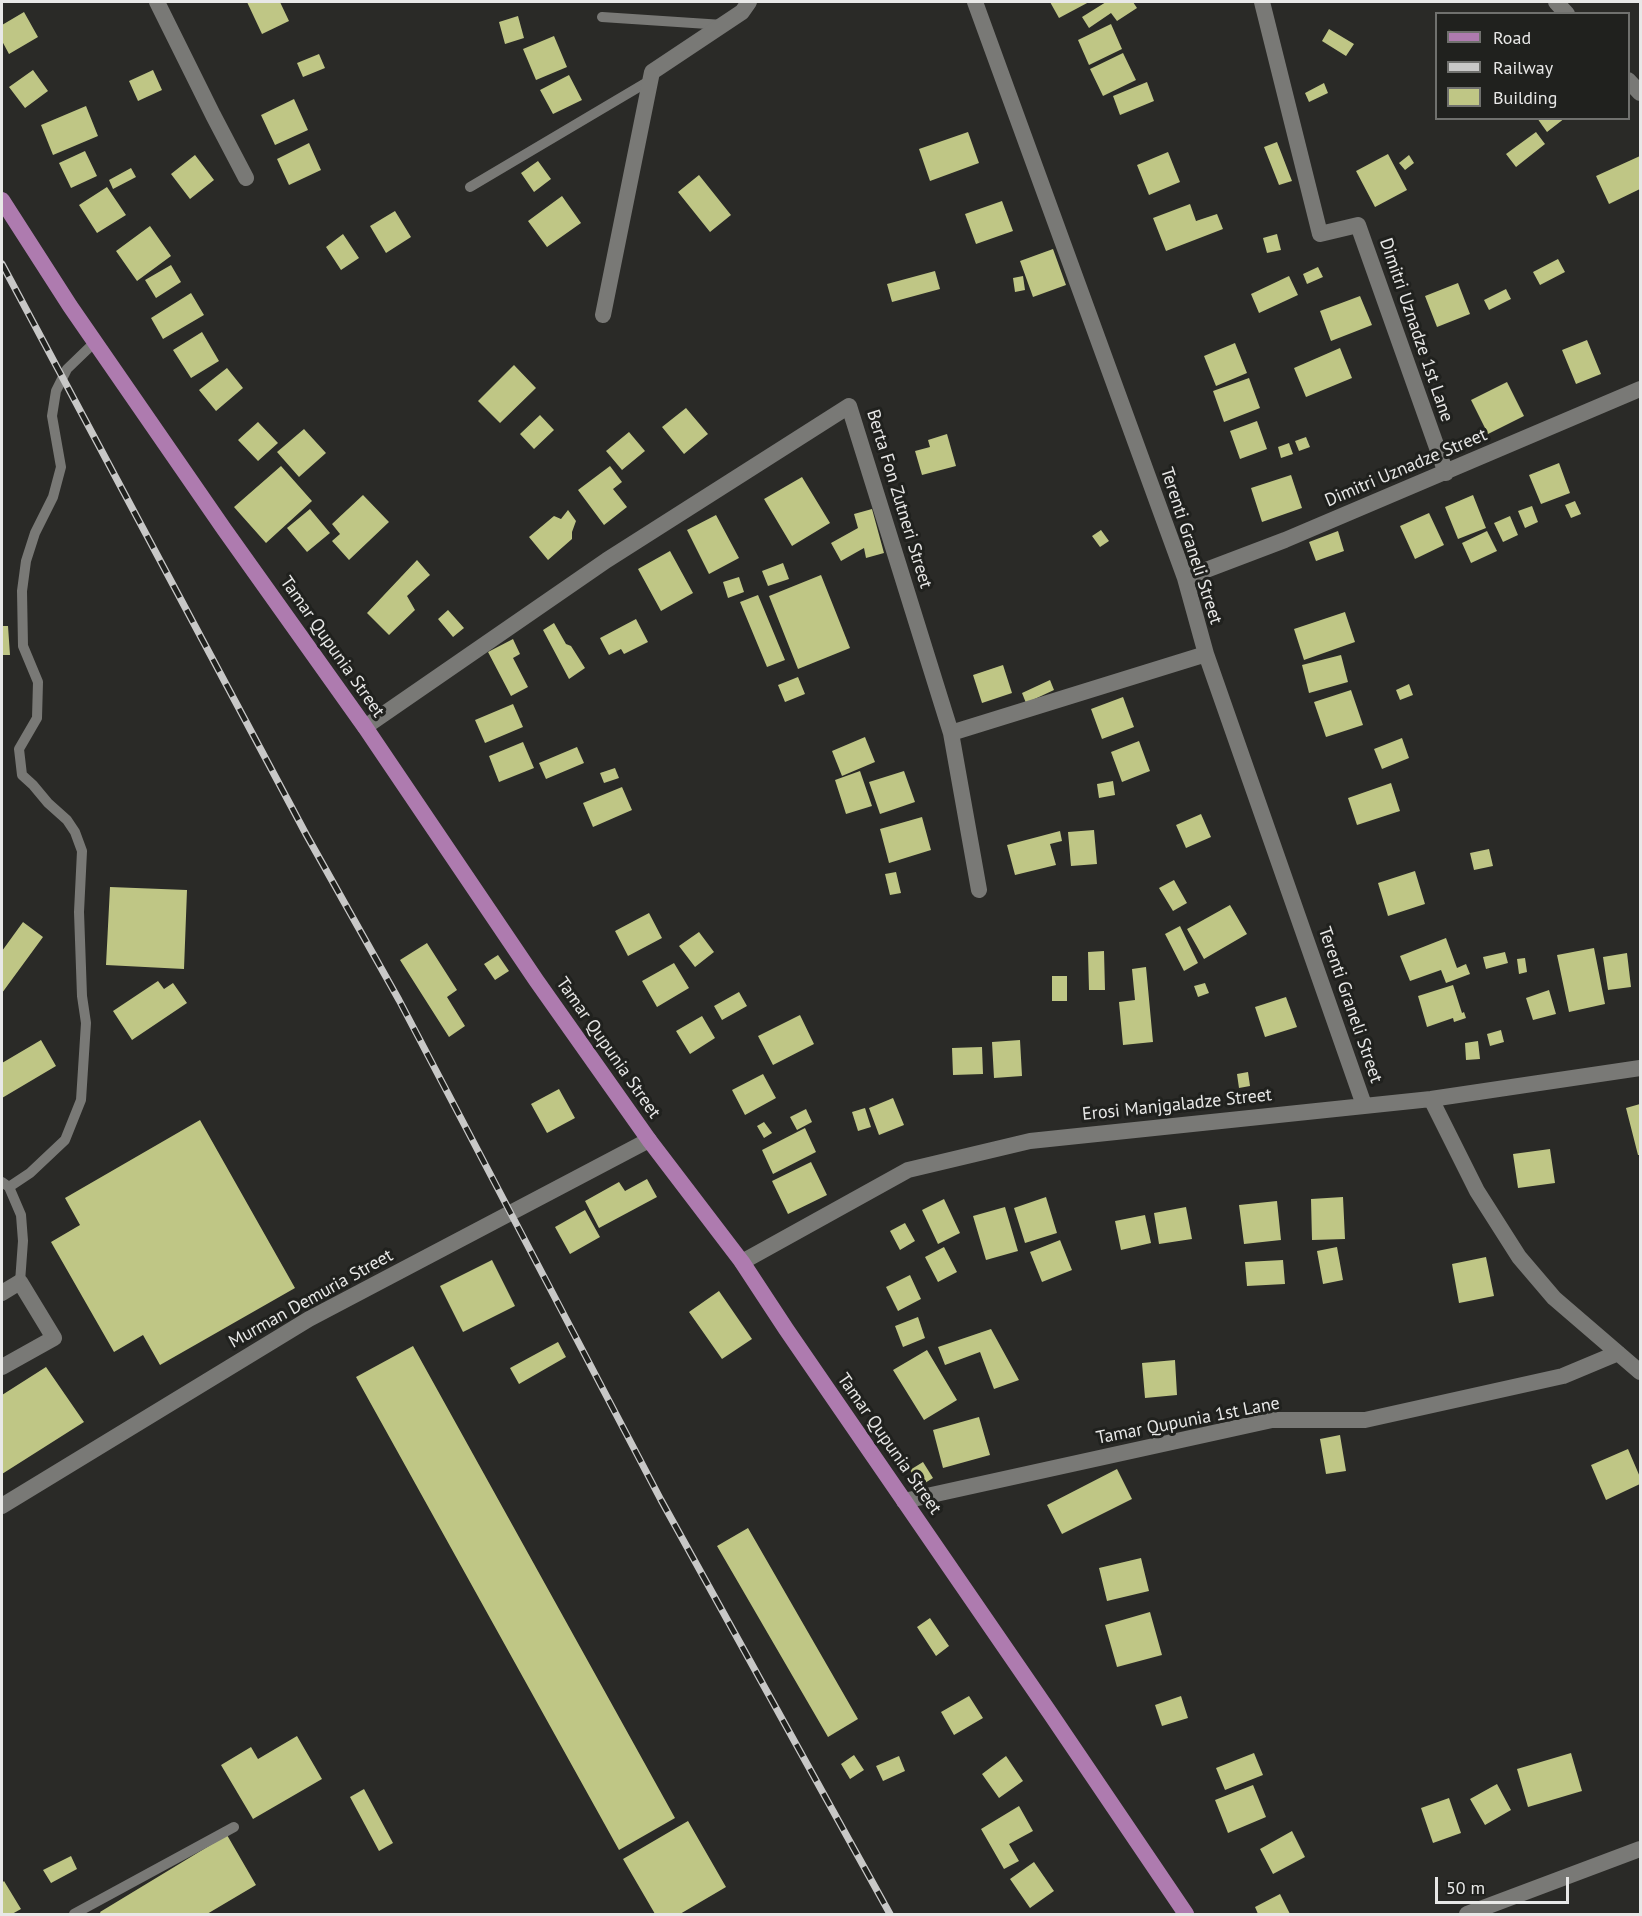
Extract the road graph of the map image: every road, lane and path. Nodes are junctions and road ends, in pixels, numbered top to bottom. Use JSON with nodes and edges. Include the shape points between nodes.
{"nodes":[{"id":1,"x":157,"y":2,"type":"edge"},
{"id":2,"x":749,"y":2,"type":"edge"},
{"id":3,"x":975,"y":2,"type":"edge"},
{"id":4,"x":1262,"y":2,"type":"edge"},
{"id":5,"x":602,"y":17,"type":"dead end"},
{"id":6,"x":723,"y":25,"type":"junction"},
{"id":7,"x":649,"y":81,"type":"junction"},
{"id":8,"x":1630,"y":81,"type":"edge"},
{"id":9,"x":1641,"y":93,"type":"edge"},
{"id":10,"x":246,"y":178,"type":"dead end"},
{"id":11,"x":470,"y":187,"type":"dead end"},
{"id":12,"x":2,"y":200,"type":"edge"},
{"id":13,"x":603,"y":315,"type":"dead end"},
{"id":14,"x":94,"y":342,"type":"junction"},
{"id":15,"x":1641,"y":389,"type":"edge"},
{"id":16,"x":1446,"y":473,"type":"junction"},
{"id":17,"x":1185,"y":578,"type":"junction"},
{"id":18,"x":1206,"y":654,"type":"junction"},
{"id":19,"x":365,"y":727,"type":"junction"},
{"id":20,"x":951,"y":733,"type":"junction"},
{"id":21,"x":980,"y":890,"type":"dead end"},
{"id":22,"x":1641,"y":1068,"type":"edge"},
{"id":23,"x":1431,"y":1099,"type":"junction"},
{"id":24,"x":1364,"y":1105,"type":"junction"},
{"id":25,"x":649,"y":1140,"type":"junction"},
{"id":26,"x":5,"y":1185,"type":"edge"},
{"id":27,"x":742,"y":1262,"type":"junction"},
{"id":28,"x":20,"y":1282,"type":"junction"},
{"id":29,"x":2,"y":1293,"type":"edge"},
{"id":30,"x":1618,"y":1353,"type":"junction"},
{"id":31,"x":2,"y":1367,"type":"edge"},
{"id":32,"x":1641,"y":1372,"type":"edge"},
{"id":33,"x":904,"y":1501,"type":"junction"},
{"id":34,"x":2,"y":1506,"type":"edge"},
{"id":35,"x":234,"y":1827,"type":"dead end"},
{"id":36,"x":1641,"y":1849,"type":"edge"},
{"id":37,"x":74,"y":1914,"type":"edge"},
{"id":38,"x":1186,"y":1914,"type":"edge"},
{"id":39,"x":1467,"y":1914,"type":"edge"}],
"edges":[{"from":1,"to":10,"type":"street"},
{"from":2,"to":6,"type":"street"},
{"from":3,"to":17,"type":"street","name":"Terenti Graneli Street"},
{"from":4,"to":16,"type":"street","name":"Dimitri Uznadze 1st Lane","via":[[1320,234],[1358,225]]},
{"from":5,"to":6,"type":"lane"},
{"from":6,"to":7,"type":"street","via":[[652,72]]},
{"from":7,"to":11,"type":"lane"},
{"from":7,"to":13,"type":"street"},
{"from":8,"to":9,"type":"street"},
{"from":12,"to":14,"type":"main road","name":"Tamar Qupunia Street"},
{"from":14,"to":19,"type":"main road","name":"Tamar Qupunia Street"},
{"from":14,"to":26,"type":"lane","via":[[67,369],[56,391],[52,416],[62,467],[53,497],[35,533],[22,591],[23,646],[38,682],[37,718],[19,749],[22,775],[67,820],[82,851],[79,912],[86,1023],[81,1100],[65,1140],[30,1173]]},
{"from":15,"to":16,"type":"street","name":"Dimitri Uznadze Street"},
{"from":16,"to":17,"type":"street","name":"Dimitri Uznadze Street"},
{"from":17,"to":18,"type":"street","name":"Terenti Graneli Street"},
{"from":18,"to":20,"type":"street"},
{"from":18,"to":24,"type":"street","name":"Terenti Graneli Street"},
{"from":19,"to":20,"type":"street","name":"Berta Fon Zutneri Street","via":[[607,560],[849,406]]},
{"from":19,"to":25,"type":"main road","name":"Tamar Qupunia Street"},
{"from":20,"to":21,"type":"street"},
{"from":22,"to":23,"type":"street","name":"Erosi Manjgaladze Street"},
{"from":23,"to":24,"type":"street","name":"Erosi Manjgaladze Street"},
{"from":23,"to":30,"type":"street","via":[[1477,1191],[1519,1257],[1554,1298]]},
{"from":24,"to":27,"type":"street","name":"Erosi Manjgaladze Street","via":[[1030,1141],[908,1170]]},
{"from":25,"to":27,"type":"main road","name":"Tamar Qupunia Street"},
{"from":25,"to":34,"type":"street","name":"Murman Demuria Street","via":[[309,1319]]},
{"from":26,"to":28,"type":"lane","via":[[21,1215]]},
{"from":27,"to":33,"type":"main road","name":"Tamar Qupunia Street"},
{"from":28,"to":29,"type":"street"},
{"from":28,"to":31,"type":"street","via":[[54,1338]]},
{"from":30,"to":32,"type":"street"},
{"from":30,"to":33,"type":"street","name":"Tamar Qupunia 1st Lane","via":[[1563,1376],[1365,1420],[1272,1420]]},
{"from":33,"to":38,"type":"main road","name":"Tamar Qupunia Street"},
{"from":35,"to":37,"type":"lane"},
{"from":36,"to":39,"type":"street"}]}
